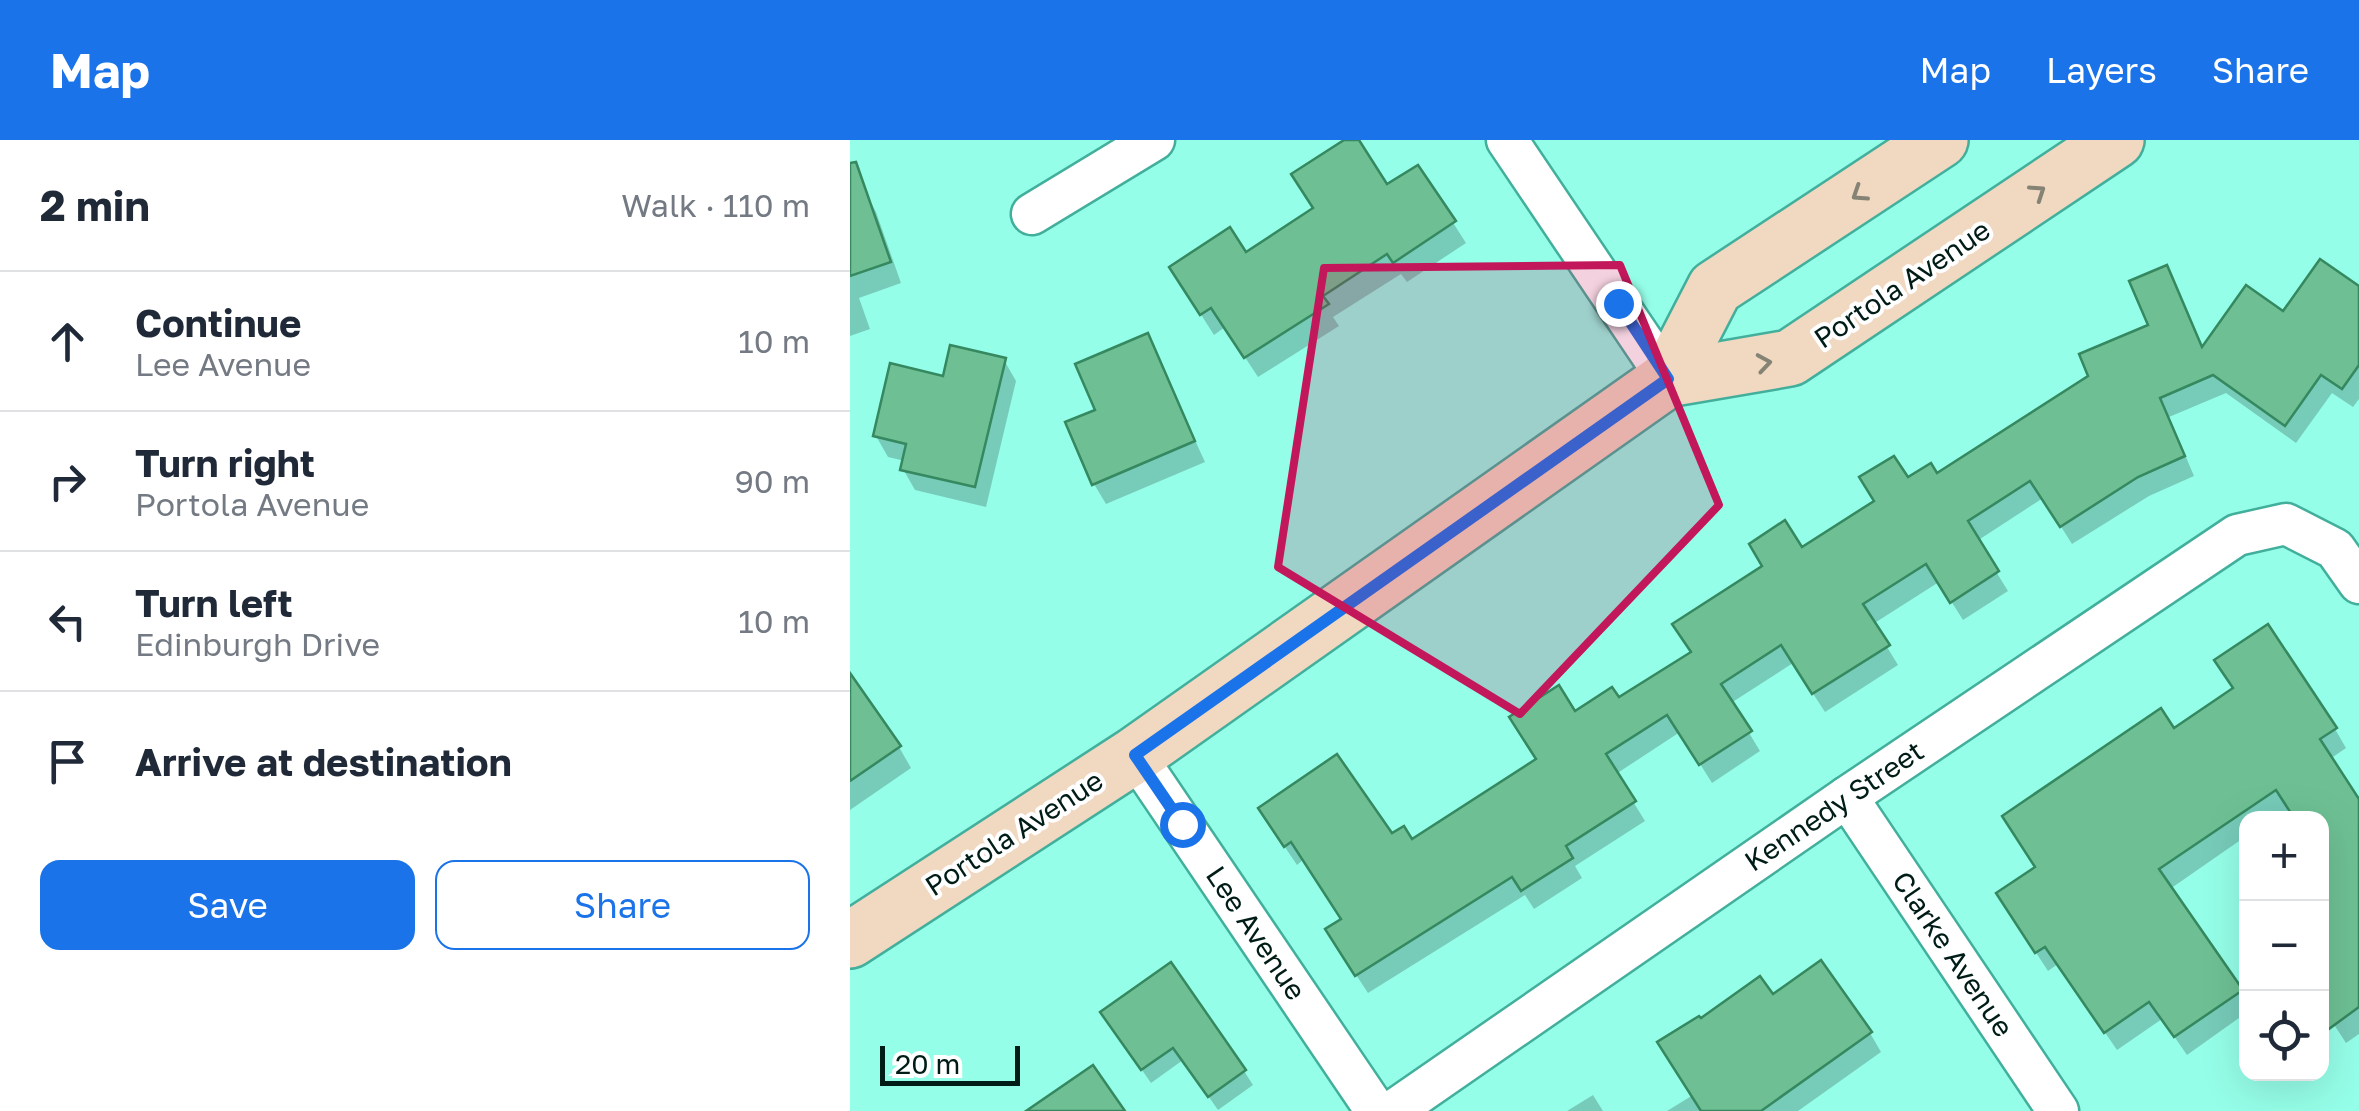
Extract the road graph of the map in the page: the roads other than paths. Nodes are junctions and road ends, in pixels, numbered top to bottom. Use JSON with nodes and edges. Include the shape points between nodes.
{"nodes":[{"id":1,"x":1154,"y":140,"type":"edge"},
{"id":2,"x":1507,"y":140,"type":"edge"},
{"id":3,"x":1940,"y":140,"type":"edge"},
{"id":4,"x":2116,"y":140,"type":"edge"},
{"id":5,"x":1032,"y":214,"type":"dead end"},
{"id":6,"x":1668,"y":379,"type":"junction"},
{"id":7,"x":2359,"y":583,"type":"edge"},
{"id":8,"x":1135,"y":755,"type":"junction"},
{"id":9,"x":1847,"y":797,"type":"junction"},
{"id":10,"x":850,"y":940,"type":"edge"},
{"id":11,"x":1376,"y":1111,"type":"edge"},
{"id":12,"x":1394,"y":1111,"type":"edge"},
{"id":13,"x":2058,"y":1111,"type":"edge"}],
"edges":[{"from":1,"to":5,"type":"street"},
{"from":2,"to":6,"type":"street"},
{"from":3,"to":6,"type":"main road","name":"Portola Avenue","one_way":true,"via":[[1715,288]]},
{"from":6,"to":4,"type":"main road","name":"Portola Avenue","one_way":true,"via":[[1790,358]]},
{"from":6,"to":8,"type":"main road","name":"Portola Avenue"},
{"from":7,"to":9,"type":"street","name":"Kennedy Street","via":[[2335,549],[2286,524],[2237,534]]},
{"from":8,"to":10,"type":"main road","name":"Portola Avenue"},
{"from":8,"to":11,"type":"street","name":"Lee Avenue"},
{"from":9,"to":12,"type":"street","name":"Kennedy Street"},
{"from":9,"to":13,"type":"street","name":"Clarke Avenue"}]}
